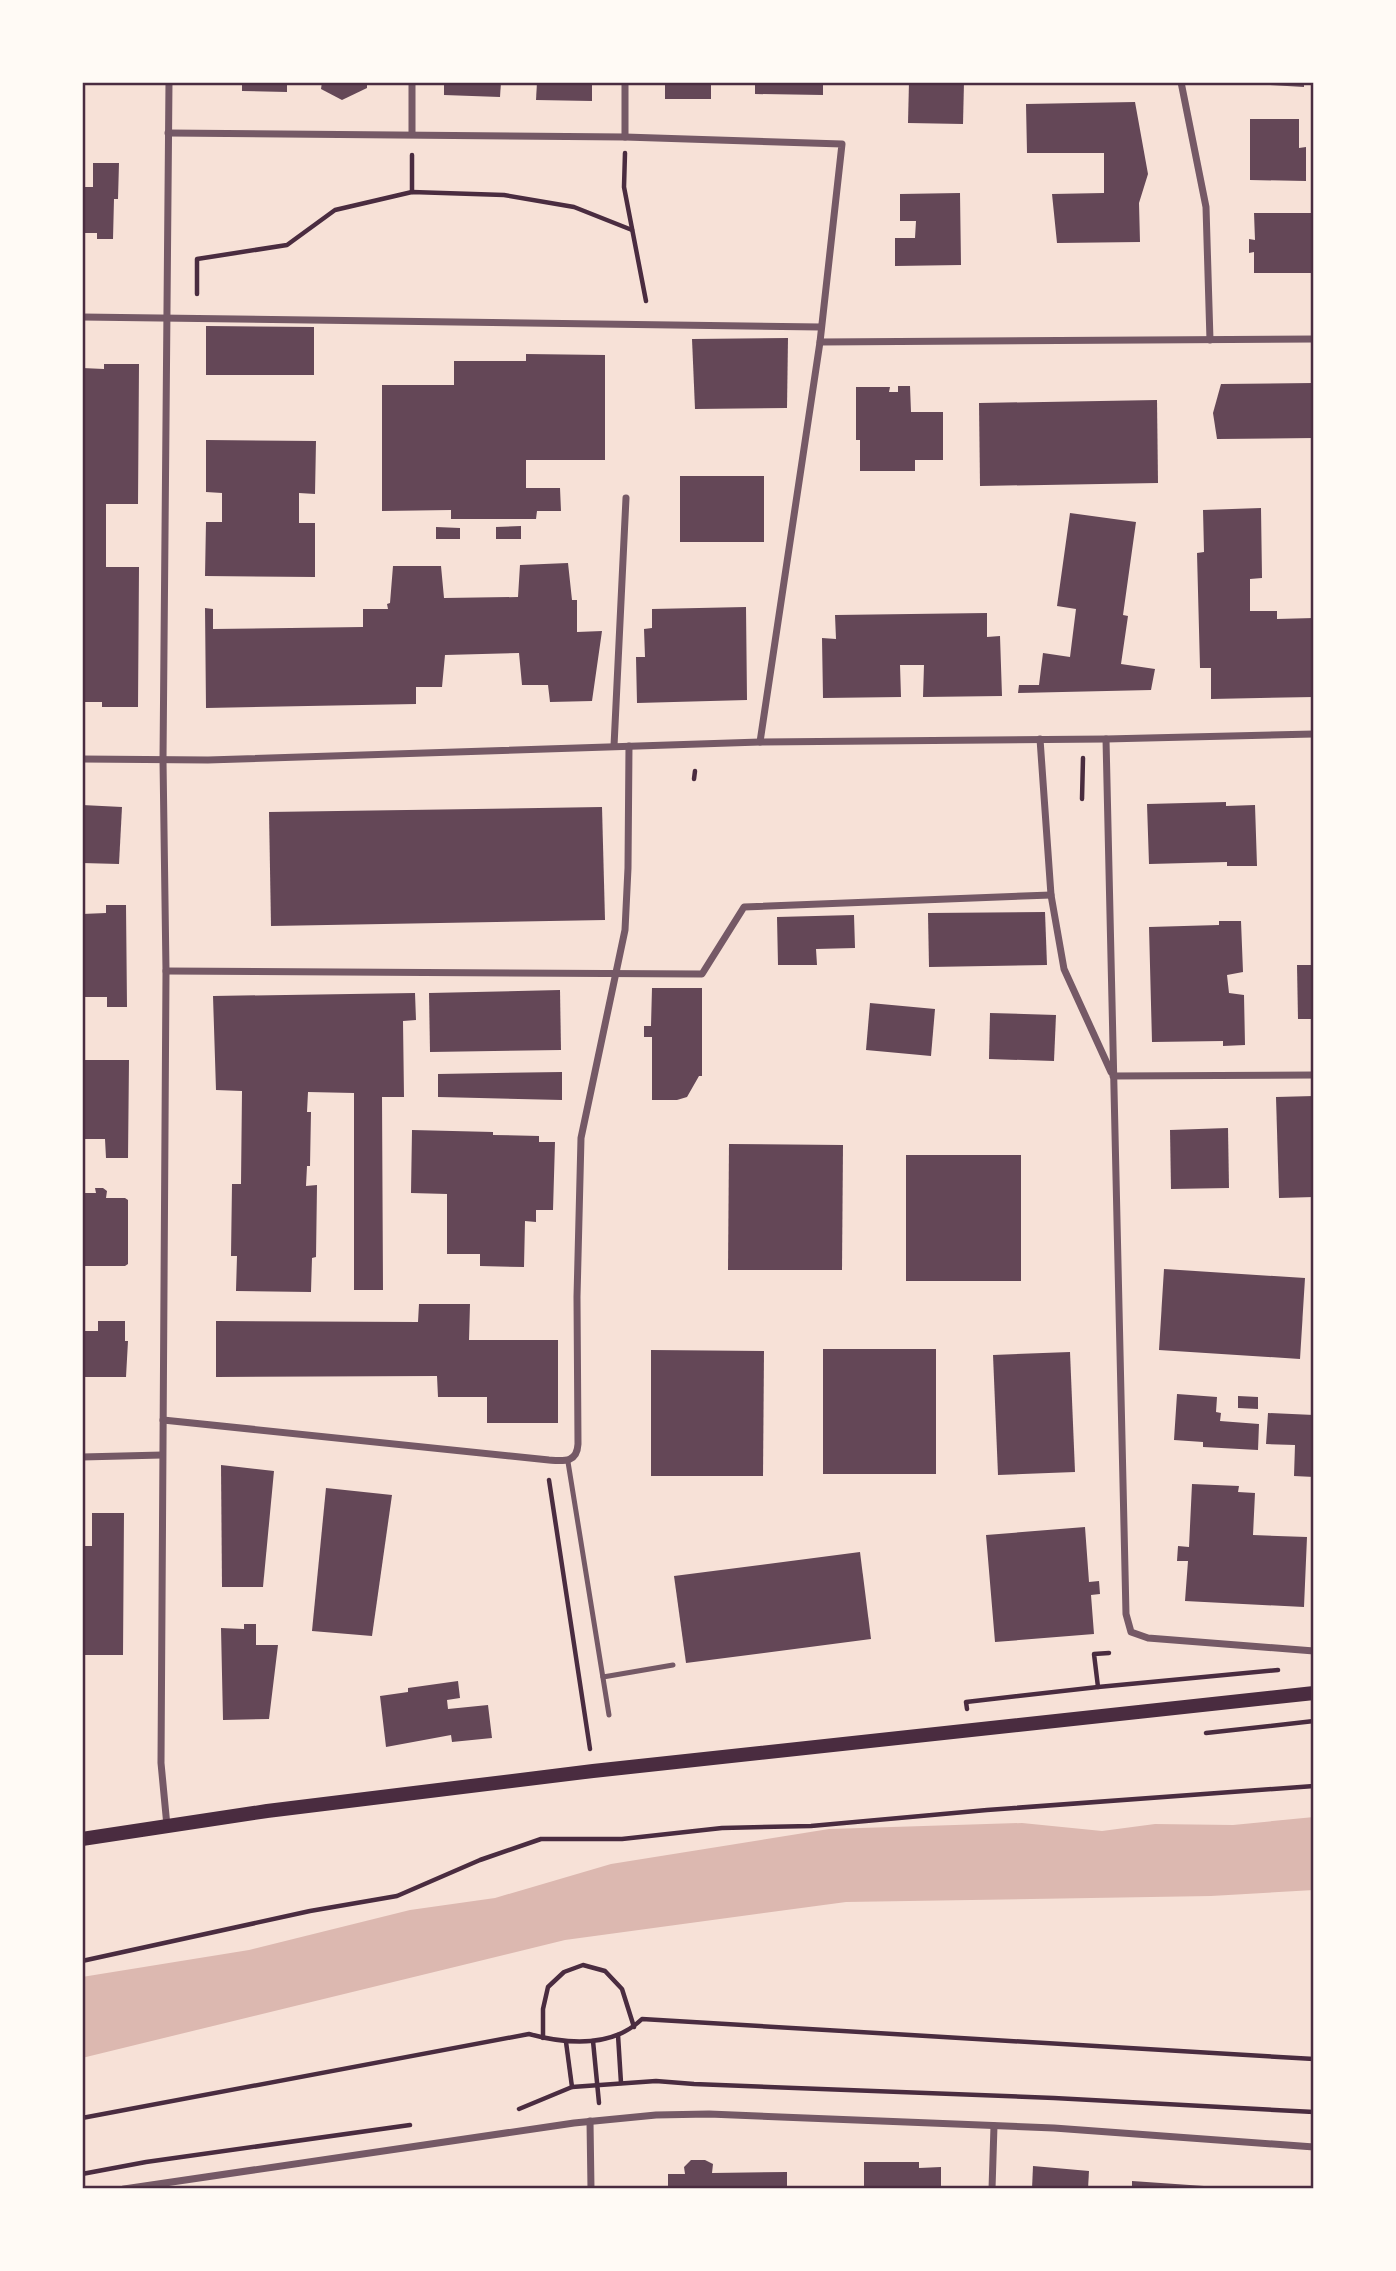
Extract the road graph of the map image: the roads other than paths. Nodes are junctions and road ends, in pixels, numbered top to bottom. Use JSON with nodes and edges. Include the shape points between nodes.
{"nodes":[{"id":1,"x":169,"y":82,"type":"edge"},
{"id":2,"x":412,"y":82,"type":"edge"},
{"id":3,"x":625,"y":82,"type":"edge"},
{"id":4,"x":1181,"y":82,"type":"edge"},
{"id":5,"x":168,"y":133,"type":"junction"},
{"id":6,"x":412,"y":134,"type":"junction"},
{"id":7,"x":625,"y":137,"type":"junction"},
{"id":8,"x":82,"y":317,"type":"edge"},
{"id":9,"x":167,"y":318,"type":"junction"},
{"id":10,"x":821,"y":327,"type":"junction"},
{"id":11,"x":1314,"y":339,"type":"edge"},
{"id":12,"x":1210,"y":341,"type":"junction"},
{"id":13,"x":820,"y":342,"type":"junction"},
{"id":14,"x":626,"y":498,"type":"dead end"},
{"id":15,"x":1314,"y":734,"type":"edge"},
{"id":16,"x":1040,"y":739,"type":"junction"},
{"id":17,"x":1106,"y":739,"type":"junction"},
{"id":18,"x":760,"y":742,"type":"junction"},
{"id":19,"x":614,"y":746,"type":"junction"},
{"id":20,"x":629,"y":746,"type":"junction"},
{"id":21,"x":82,"y":759,"type":"edge"},
{"id":22,"x":163,"y":761,"type":"junction"},
{"id":23,"x":1051,"y":895,"type":"junction"},
{"id":24,"x":166,"y":971,"type":"junction"},
{"id":25,"x":616,"y":972,"type":"junction"},
{"id":26,"x":1314,"y":1075,"type":"edge"},
{"id":27,"x":1113,"y":1076,"type":"junction"},
{"id":28,"x":163,"y":1420,"type":"junction"},
{"id":29,"x":162,"y":1455,"type":"junction"},
{"id":30,"x":82,"y":1457,"type":"edge"},
{"id":31,"x":568,"y":1462,"type":"junction"},
{"id":32,"x":1314,"y":1651,"type":"edge"},
{"id":33,"x":673,"y":1665,"type":"dead end"},
{"id":34,"x":603,"y":1677,"type":"junction"},
{"id":35,"x":1314,"y":1693,"type":"edge"},
{"id":36,"x":609,"y":1715,"type":"dead end"},
{"id":37,"x":167,"y":1826,"type":"junction"},
{"id":38,"x":82,"y":1839,"type":"edge"},
{"id":39,"x":590,"y":2121,"type":"junction"},
{"id":40,"x":994,"y":2126,"type":"junction"},
{"id":41,"x":1314,"y":2147,"type":"edge"},
{"id":42,"x":124,"y":2189,"type":"edge"},
{"id":43,"x":591,"y":2189,"type":"edge"},
{"id":44,"x":992,"y":2189,"type":"edge"}],
"edges":[{"from":1,"to":5,"type":"street"},
{"from":2,"to":6,"type":"street"},
{"from":3,"to":7,"type":"street"},
{"from":4,"to":12,"type":"street","via":[[1206,207]]},
{"from":5,"to":6,"type":"street"},
{"from":5,"to":9,"type":"street"},
{"from":6,"to":7,"type":"street"},
{"from":7,"to":10,"type":"street","via":[[842,144]]},
{"from":8,"to":9,"type":"street"},
{"from":9,"to":10,"type":"street"},
{"from":9,"to":22,"type":"street"},
{"from":10,"to":13,"type":"street"},
{"from":11,"to":12,"type":"street"},
{"from":12,"to":13,"type":"street"},
{"from":13,"to":18,"type":"street"},
{"from":14,"to":19,"type":"street"},
{"from":15,"to":17,"type":"street"},
{"from":16,"to":17,"type":"street"},
{"from":16,"to":18,"type":"street"},
{"from":16,"to":23,"type":"street"},
{"from":17,"to":27,"type":"street"},
{"from":18,"to":20,"type":"street"},
{"from":19,"to":20,"type":"street"},
{"from":19,"to":22,"type":"street"},
{"from":20,"to":25,"type":"street","via":[[626,918]]},
{"from":21,"to":22,"type":"street"},
{"from":22,"to":24,"type":"street"},
{"from":23,"to":25,"type":"street","via":[[744,907],[702,974]]},
{"from":23,"to":27,"type":"street","via":[[1064,969]]},
{"from":24,"to":25,"type":"street"},
{"from":24,"to":28,"type":"street"},
{"from":25,"to":31,"type":"street","via":[[581,1138],[578,1452]]},
{"from":26,"to":27,"type":"street"},
{"from":27,"to":32,"type":"street","via":[[1126,1614],[1131,1632],[1148,1638]]},
{"from":28,"to":29,"type":"street"},
{"from":28,"to":31,"type":"street"},
{"from":29,"to":30,"type":"street"},
{"from":29,"to":37,"type":"street","via":[[161,1768]]},
{"from":31,"to":34,"type":"lane"},
{"from":33,"to":34,"type":"lane"},
{"from":34,"to":36,"type":"lane"},
{"from":35,"to":37,"type":"main road","via":[[593,1771]]},
{"from":37,"to":38,"type":"main road"},
{"from":39,"to":40,"type":"street","via":[[709,2114]]},
{"from":39,"to":42,"type":"street"},
{"from":39,"to":43,"type":"street"},
{"from":40,"to":41,"type":"street"},
{"from":40,"to":44,"type":"street"}]}
